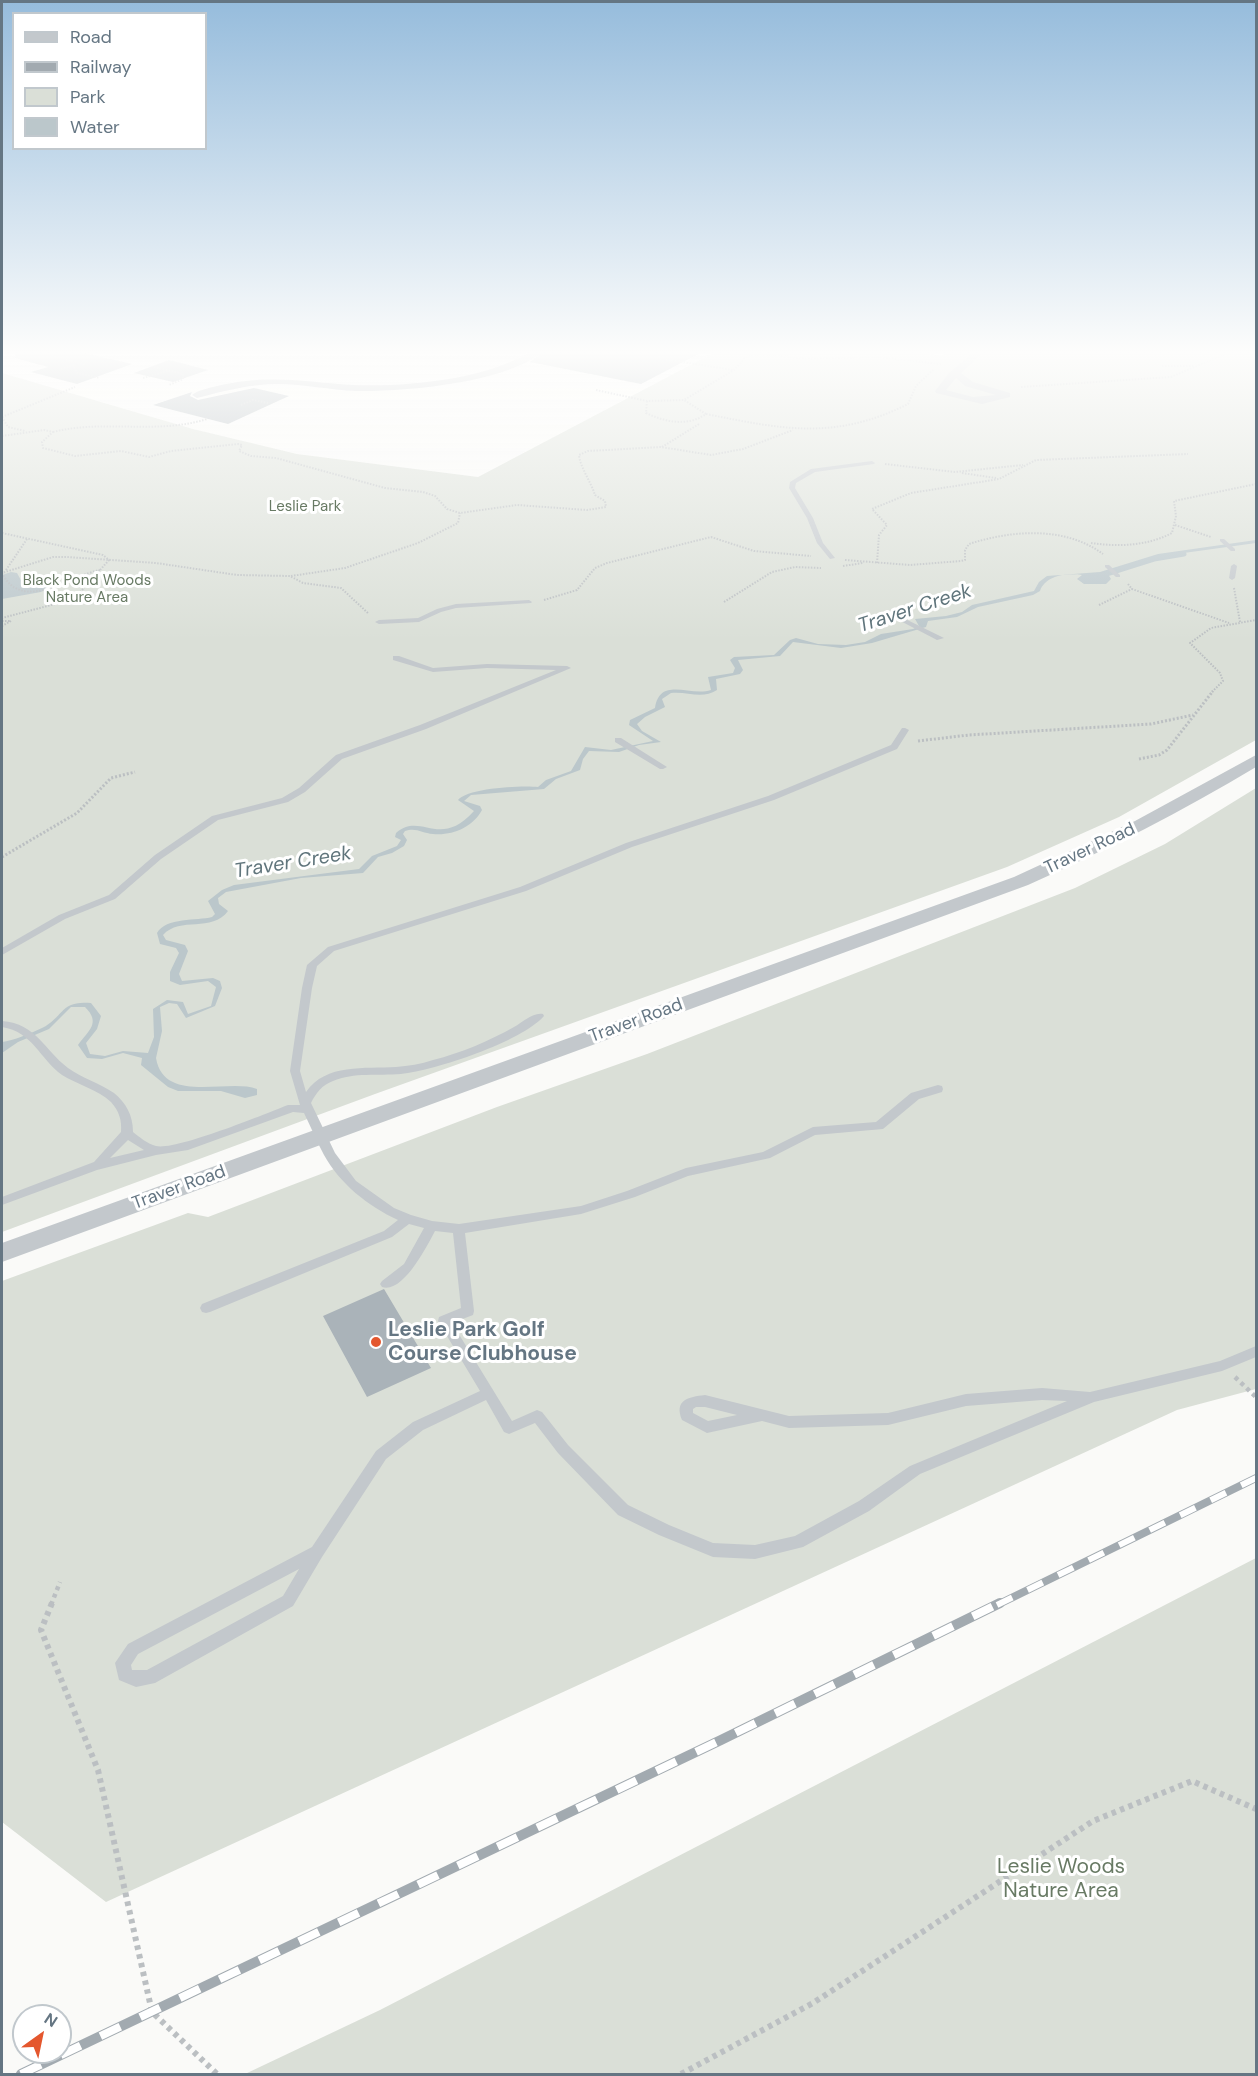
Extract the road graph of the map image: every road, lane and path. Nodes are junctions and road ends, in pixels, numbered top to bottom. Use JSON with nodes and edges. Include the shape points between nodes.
{"nodes":[{"id":1,"x":42,"y":448,"type":"edge"},
{"id":2,"x":211,"y":448,"type":"edge"},
{"id":3,"x":241,"y":448,"type":"edge"},
{"id":4,"x":645,"y":448,"type":"edge"},
{"id":5,"x":666,"y":448,"type":"edge"},
{"id":6,"x":742,"y":448,"type":"edge"},
{"id":7,"x":1188,"y":453,"type":"dead end"},
{"id":8,"x":872,"y":463,"type":"joint"},
{"id":9,"x":1027,"y":464,"type":"junction"},
{"id":10,"x":955,"y":472,"type":"junction"},
{"id":11,"x":999,"y":479,"type":"junction"},
{"id":12,"x":1257,"y":484,"type":"edge"},
{"id":13,"x":460,"y":513,"type":"junction"},
{"id":14,"x":1175,"y":525,"type":"junction"},
{"id":15,"x":2,"y":533,"type":"edge"},
{"id":16,"x":27,"y":539,"type":"junction"},
{"id":17,"x":1222,"y":540,"type":"joint"},
{"id":18,"x":1087,"y":543,"type":"dead end"},
{"id":19,"x":1233,"y":550,"type":"dead end"},
{"id":20,"x":832,"y":558,"type":"dead end"},
{"id":21,"x":109,"y":560,"type":"junction"},
{"id":22,"x":869,"y":562,"type":"dead end"},
{"id":23,"x":878,"y":564,"type":"dead end"},
{"id":24,"x":1107,"y":566,"type":"dead end"},
{"id":25,"x":1234,"y":566,"type":"dead end"},
{"id":26,"x":835,"y":567,"type":"dead end"},
{"id":27,"x":826,"y":568,"type":"dead end"},
{"id":28,"x":100,"y":570,"type":"junction"},
{"id":29,"x":4,"y":572,"type":"edge"},
{"id":30,"x":290,"y":576,"type":"junction"},
{"id":31,"x":1118,"y":576,"type":"joint"},
{"id":32,"x":1233,"y":578,"type":"joint"},
{"id":33,"x":1132,"y":589,"type":"junction"},
{"id":34,"x":529,"y":602,"type":"dead end"},
{"id":35,"x":724,"y":602,"type":"dead end"},
{"id":36,"x":1099,"y":605,"type":"dead end"},
{"id":37,"x":889,"y":613,"type":"dead end"},
{"id":38,"x":2,"y":620,"type":"edge"},
{"id":39,"x":1257,"y":620,"type":"edge"},
{"id":40,"x":379,"y":622,"type":"joint"},
{"id":41,"x":1240,"y":622,"type":"junction"},
{"id":42,"x":1230,"y":624,"type":"junction"},
{"id":43,"x":2,"y":626,"type":"edge"},
{"id":44,"x":940,"y":638,"type":"dead end"},
{"id":45,"x":396,"y":658,"type":"dead end"},
{"id":46,"x":1193,"y":715,"type":"junction"},
{"id":47,"x":905,"y":730,"type":"dead end"},
{"id":48,"x":618,"y":740,"type":"dead end"},
{"id":49,"x":896,"y":744,"type":"junction"},
{"id":50,"x":1139,"y":759,"type":"dead end"},
{"id":51,"x":1257,"y":760,"type":"edge"},
{"id":52,"x":663,"y":767,"type":"dead end"},
{"id":53,"x":135,"y":772,"type":"dead end"},
{"id":54,"x":2,"y":856,"type":"edge"},
{"id":55,"x":2,"y":952,"type":"edge"},
{"id":56,"x":539,"y":1016,"type":"dead end"},
{"id":57,"x":2,"y":1024,"type":"edge"},
{"id":58,"x":938,"y":1089,"type":"dead end"},
{"id":59,"x":306,"y":1107,"type":"junction"},
{"id":60,"x":127,"y":1133,"type":"junction"},
{"id":61,"x":322,"y":1136,"type":"junction"},
{"id":62,"x":156,"y":1151,"type":"junction"},
{"id":63,"x":95,"y":1166,"type":"junction"},
{"id":64,"x":2,"y":1202,"type":"edge"},
{"id":65,"x":407,"y":1219,"type":"junction"},
{"id":66,"x":432,"y":1227,"type":"junction"},
{"id":67,"x":459,"y":1229,"type":"junction"},
{"id":68,"x":2,"y":1253,"type":"edge"},
{"id":69,"x":386,"y":1284,"type":"dead end"},
{"id":70,"x":206,"y":1308,"type":"dead end"},
{"id":71,"x":1257,"y":1351,"type":"edge"},
{"id":72,"x":1222,"y":1366,"type":"junction"},
{"id":73,"x":489,"y":1394,"type":"junction"},
{"id":74,"x":1092,"y":1397,"type":"junction"},
{"id":75,"x":1257,"y":1397,"type":"edge"},
{"id":76,"x":760,"y":1416,"type":"dead end"},
{"id":77,"x":317,"y":1552,"type":"junction"},
{"id":78,"x":60,"y":1582,"type":"dead end"},
{"id":79,"x":1257,"y":1809,"type":"edge"},
{"id":80,"x":218,"y":2074,"type":"edge"},
{"id":81,"x":681,"y":2074,"type":"edge"}],
"edges":[{"from":1,"to":2,"type":"path","via":[[76,456],[133,450],[149,457],[174,448]]},
{"from":3,"to":13,"type":"path","via":[[239,451],[250,456],[276,458],[385,488],[423,492]]},
{"from":4,"to":13,"type":"path","via":[[588,451],[579,455],[595,495],[605,501],[606,507],[586,510],[516,505]]},
{"from":5,"to":6,"type":"path","via":[[711,455]]},
{"from":7,"to":9,"type":"path","via":[[1036,460]]},
{"from":8,"to":10,"type":"path"},
{"from":8,"to":20,"type":"lane","via":[[813,470],[793,482],[792,488],[810,518],[811,528]]},
{"from":9,"to":10,"type":"path"},
{"from":9,"to":11,"type":"path"},
{"from":10,"to":11,"type":"path"},
{"from":11,"to":23,"type":"path","via":[[911,493],[872,509],[887,525],[879,535]]},
{"from":12,"to":14,"type":"path","via":[[1174,501]]},
{"from":13,"to":30,"type":"path","via":[[458,523],[418,543],[345,568]]},
{"from":14,"to":17,"type":"path"},
{"from":14,"to":18,"type":"path","via":[[1172,533],[1160,539],[1108,545]]},
{"from":15,"to":16,"type":"path"},
{"from":16,"to":21,"type":"path","via":[[103,555]]},
{"from":16,"to":29,"type":"path"},
{"from":17,"to":19,"type":"lane"},
{"from":21,"to":28,"type":"path"},
{"from":21,"to":29,"type":"path","via":[[53,557]]},
{"from":21,"to":30,"type":"path","via":[[237,575]]},
{"from":22,"to":26,"type":"path"},
{"from":24,"to":31,"type":"lane"},
{"from":25,"to":32,"type":"lane"},
{"from":27,"to":35,"type":"path","via":[[780,568],[757,579],[740,596]]},
{"from":28,"to":29,"type":"path","via":[[87,572],[54,589],[15,589],[4,580]]},
{"from":28,"to":38,"type":"path","via":[[74,599]]},
{"from":30,"to":40,"type":"path","via":[[303,583],[341,588]]},
{"from":31,"to":33,"type":"path"},
{"from":32,"to":41,"type":"path"},
{"from":33,"to":36,"type":"path"},
{"from":33,"to":42,"type":"path"},
{"from":34,"to":40,"type":"lane","via":[[466,605],[439,610],[419,620]]},
{"from":37,"to":44,"type":"lane"},
{"from":38,"to":43,"type":"path","via":[[11,621]]},
{"from":39,"to":41,"type":"path"},
{"from":41,"to":42,"type":"path"},
{"from":42,"to":46,"type":"path","via":[[1202,632],[1190,642],[1223,678]]},
{"from":45,"to":55,"type":"lane","via":[[433,670],[487,666],[567,669],[339,757],[285,800],[215,818],[158,856],[112,897],[62,917]]},
{"from":46,"to":49,"type":"path","via":[[1099,729],[978,732]]},
{"from":46,"to":50,"type":"path","via":[[1164,753]]},
{"from":47,"to":49,"type":"lane"},
{"from":48,"to":52,"type":"lane"},
{"from":49,"to":59,"type":"lane","via":[[771,798],[629,845],[523,889],[375,933],[323,954],[310,971],[296,1057],[295,1071]]},
{"from":51,"to":61,"type":"street","name":"Traver Road","via":[[1184,804],[1021,881]]},
{"from":53,"to":54,"type":"path","via":[[111,778],[77,813]]},
{"from":56,"to":59,"type":"lane","via":[[523,1029],[448,1058],[405,1070],[343,1073],[328,1078],[310,1093]]},
{"from":57,"to":60,"type":"lane","via":[[28,1031],[67,1072],[100,1089],[120,1105],[128,1124]]},
{"from":58,"to":67,"type":"lane","via":[[915,1096],[879,1125],[813,1131],[766,1155],[686,1172],[581,1210]]},
{"from":59,"to":61,"type":"lane"},
{"from":59,"to":62,"type":"lane","via":[[292,1108],[184,1147]]},
{"from":60,"to":62,"type":"lane"},
{"from":60,"to":63,"type":"lane"},
{"from":61,"to":65,"type":"lane","via":[[352,1184]]},
{"from":61,"to":68,"type":"street","name":"Traver Road"},
{"from":62,"to":63,"type":"lane"},
{"from":63,"to":64,"type":"lane"},
{"from":65,"to":66,"type":"lane"},
{"from":65,"to":70,"type":"lane","via":[[388,1234]]},
{"from":66,"to":67,"type":"lane"},
{"from":66,"to":69,"type":"lane","via":[[412,1263]]},
{"from":67,"to":73,"type":"lane","via":[[468,1311],[444,1322]]},
{"from":71,"to":72,"type":"lane"},
{"from":72,"to":74,"type":"lane"},
{"from":72,"to":75,"type":"path"},
{"from":73,"to":74,"type":"lane","via":[[509,1428],[537,1416],[562,1449],[623,1510],[713,1550],[755,1552],[798,1542],[856,1511],[915,1470]]},
{"from":73,"to":77,"type":"lane","via":[[418,1426],[381,1455]]},
{"from":74,"to":76,"type":"lane","via":[[1042,1394],[966,1400],[864,1421],[789,1422]]},
{"from":77,"to":77,"type":"lane","via":[[134,1649],[123,1663],[125,1675],[149,1678],[288,1601]]},
{"from":78,"to":80,"type":"path","via":[[41,1630],[98,1770],[152,2012]]},
{"from":79,"to":81,"type":"path","via":[[1192,1781],[1093,1821],[813,2002]]}]}
